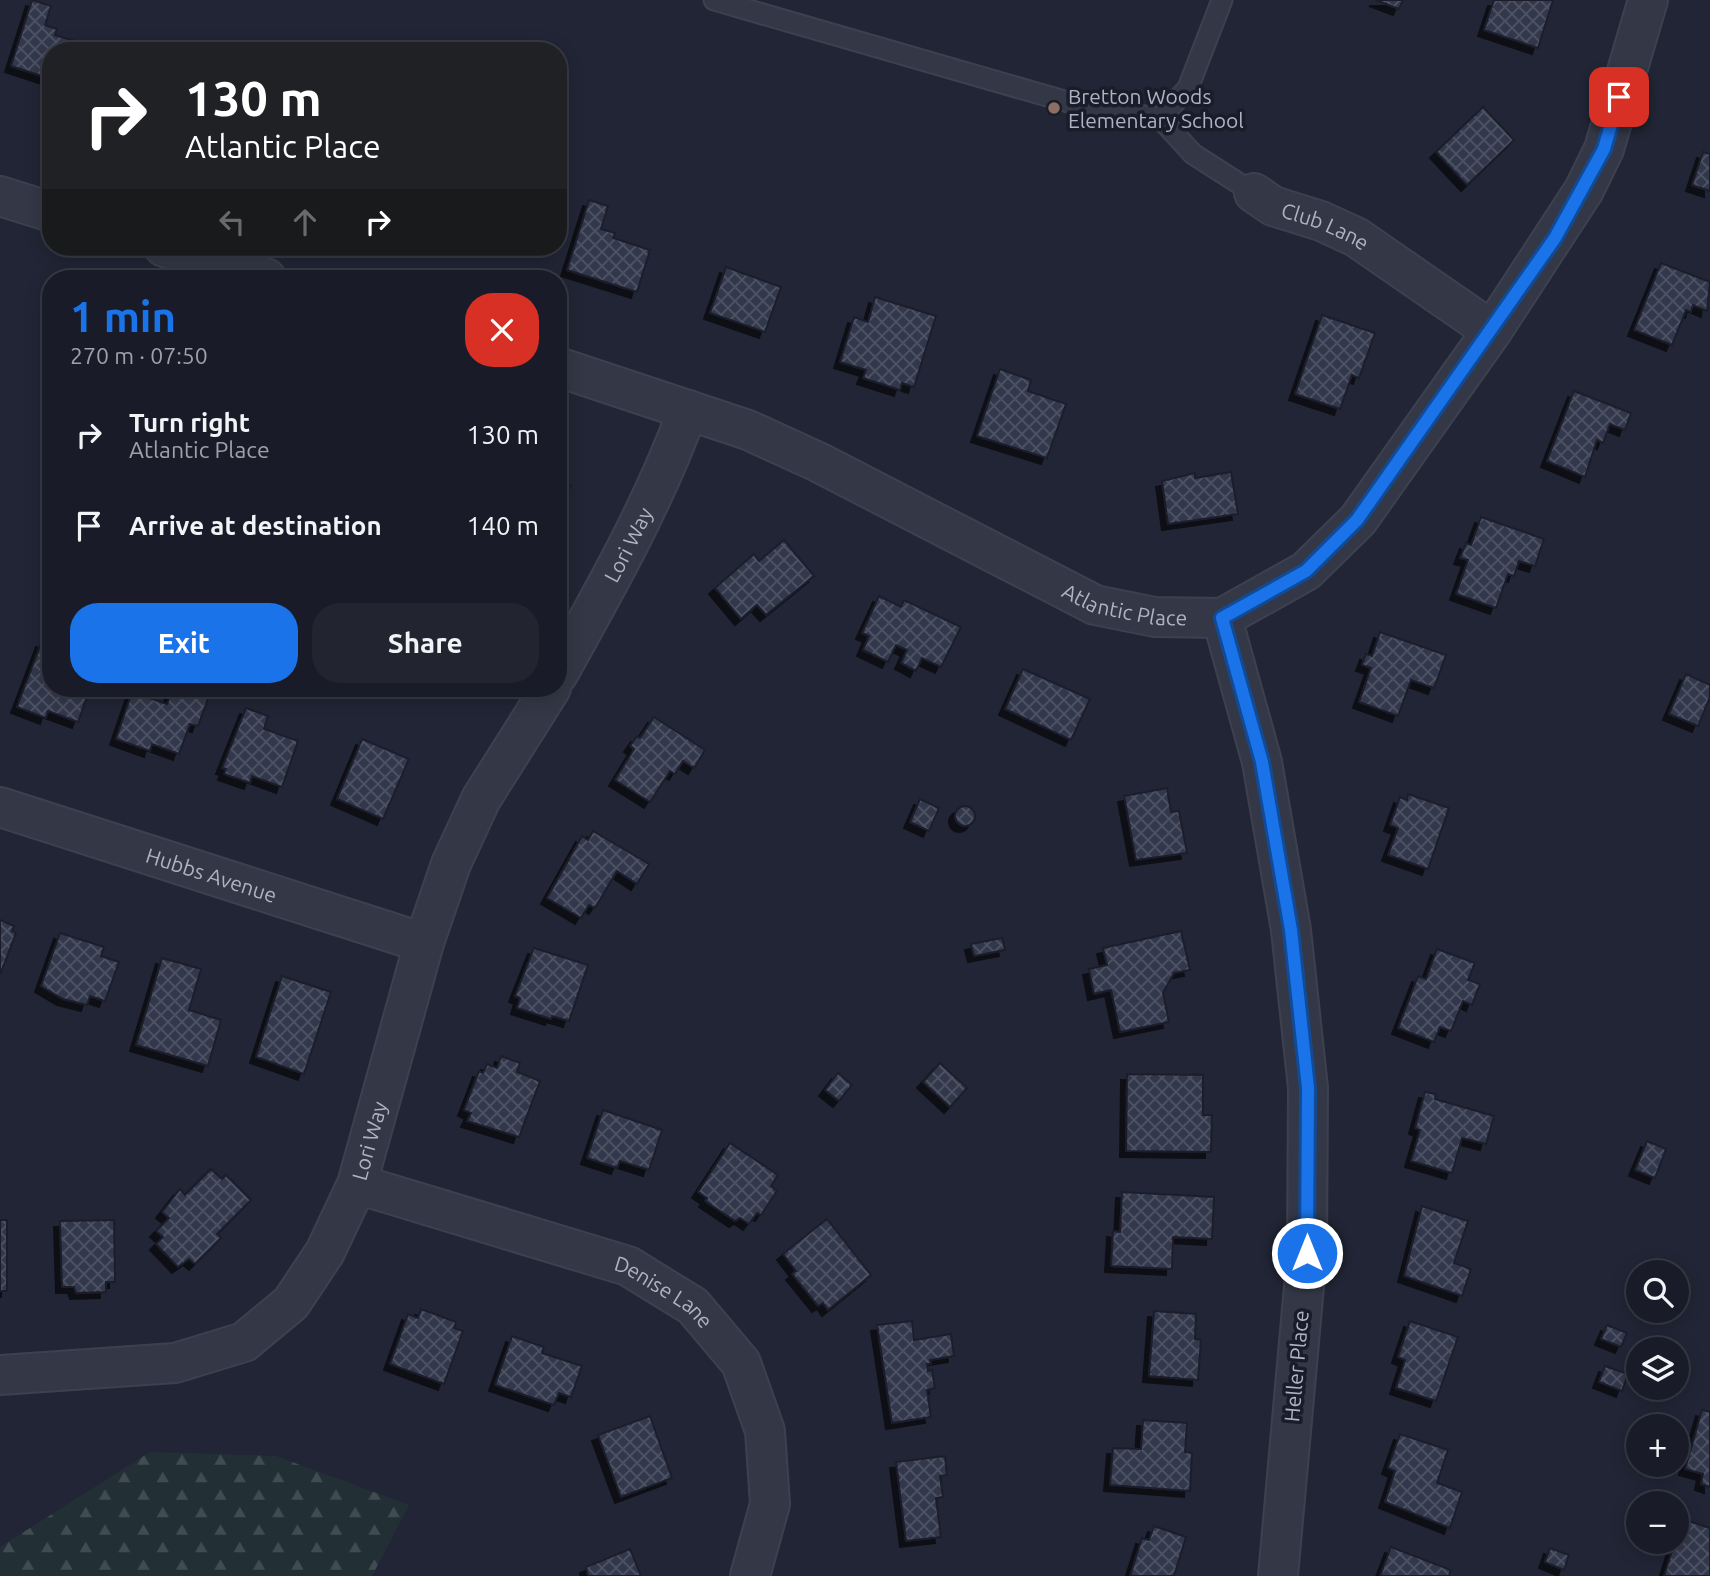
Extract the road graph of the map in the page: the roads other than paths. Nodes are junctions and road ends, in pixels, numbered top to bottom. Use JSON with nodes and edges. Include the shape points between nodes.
{"nodes":[{"id":1,"x":714,"y":0,"type":"edge"},
{"id":2,"x":1222,"y":0,"type":"edge"},
{"id":3,"x":1648,"y":0,"type":"edge"},
{"id":4,"x":1160,"y":118,"type":"junction"},
{"id":5,"x":1254,"y":193,"type":"joint"},
{"id":6,"x":0,"y":196,"type":"edge"},
{"id":7,"x":42,"y":209,"type":"edge"},
{"id":8,"x":194,"y":256,"type":"edge"},
{"id":9,"x":240,"y":270,"type":"edge"},
{"id":10,"x":1492,"y":331,"type":"junction"},
{"id":11,"x":567,"y":370,"type":"edge"},
{"id":12,"x":688,"y":410,"type":"junction"},
{"id":13,"x":1222,"y":618,"type":"junction"},
{"id":14,"x":567,"y":658,"type":"edge"},
{"id":15,"x":545,"y":697,"type":"edge"},
{"id":16,"x":0,"y":807,"type":"edge"},
{"id":17,"x":424,"y":943,"type":"junction"},
{"id":18,"x":357,"y":1184,"type":"junction"},
{"id":19,"x":0,"y":1375,"type":"edge"},
{"id":20,"x":750,"y":1576,"type":"edge"},
{"id":21,"x":1278,"y":1576,"type":"edge"}],
"edges":[{"from":1,"to":4,"type":"lane","via":[[1092,109]]},
{"from":2,"to":4,"type":"lane","via":[[1188,88]]},
{"from":3,"to":10,"type":"street","via":[[1604,149],[1555,238]]},
{"from":4,"to":5,"type":"lane","name":"Club Lane","via":[[1193,154]]},
{"from":5,"to":10,"type":"street","name":"Club Lane","via":[[1273,206],[1356,237]]},
{"from":6,"to":7,"type":"street"},
{"from":8,"to":9,"type":"street"},
{"from":10,"to":13,"type":"street","via":[[1357,520],[1306,571]]},
{"from":11,"to":12,"type":"street","name":"Atlantic Place"},
{"from":12,"to":13,"type":"street","name":"Atlantic Place","via":[[748,429],[818,462],[1095,605],[1155,617]]},
{"from":12,"to":14,"type":"street","name":"Lori Way","via":[[662,477]]},
{"from":13,"to":21,"type":"street","name":"Heller Place","via":[[1262,762],[1291,930],[1308,1088],[1307,1253]]},
{"from":15,"to":17,"type":"street","name":"Lori Way","via":[[481,799],[451,864]]},
{"from":16,"to":17,"type":"street","name":"Hubbs Avenue"},
{"from":17,"to":18,"type":"street","name":"Lori Way"},
{"from":18,"to":19,"type":"street","name":"Lori Way","via":[[326,1252],[291,1303],[244,1342],[175,1363]]},
{"from":18,"to":20,"type":"street","name":"Denise Lane","via":[[628,1266],[693,1306],[741,1363],[765,1431],[769,1504]]}]}
